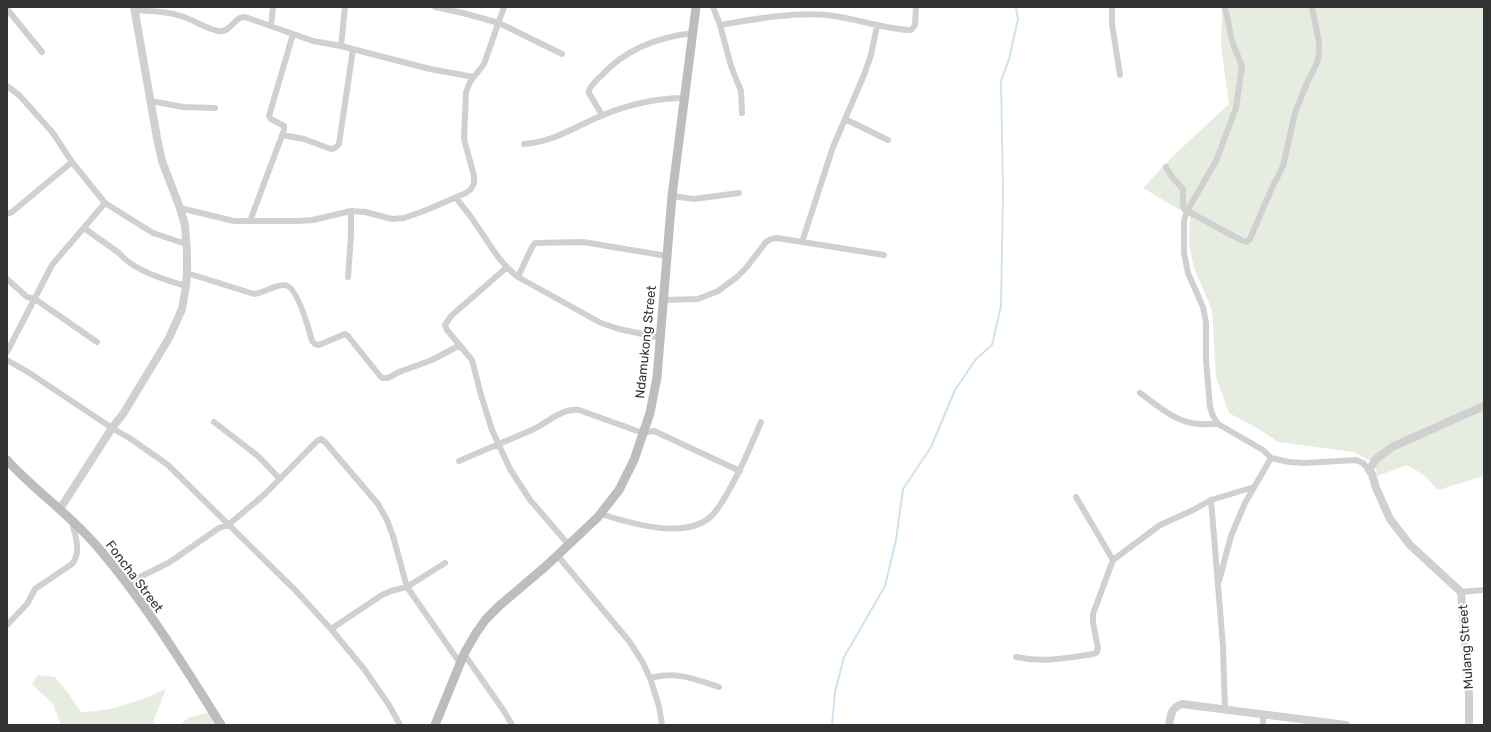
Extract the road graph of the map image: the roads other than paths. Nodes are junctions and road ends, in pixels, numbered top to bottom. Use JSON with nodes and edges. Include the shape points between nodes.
{"nodes":[{"id":1,"x":273,"y":7,"type":"edge"},
{"id":2,"x":345,"y":7,"type":"edge"},
{"id":3,"x":435,"y":7,"type":"edge"},
{"id":4,"x":504,"y":7,"type":"edge"},
{"id":5,"x":696,"y":7,"type":"edge"},
{"id":6,"x":713,"y":7,"type":"edge"},
{"id":7,"x":916,"y":7,"type":"edge"},
{"id":8,"x":1112,"y":7,"type":"edge"},
{"id":9,"x":1225,"y":7,"type":"edge"},
{"id":10,"x":1312,"y":7,"type":"edge"},
{"id":11,"x":134,"y":8,"type":"edge"},
{"id":12,"x":7,"y":9,"type":"edge"},
{"id":13,"x":499,"y":23,"type":"junction"},
{"id":14,"x":720,"y":25,"type":"junction"},
{"id":15,"x":271,"y":26,"type":"junction"},
{"id":16,"x":877,"y":26,"type":"junction"},
{"id":17,"x":693,"y":33,"type":"junction"},
{"id":18,"x":292,"y":34,"type":"junction"},
{"id":19,"x":341,"y":46,"type":"junction"},
{"id":20,"x":353,"y":49,"type":"junction"},
{"id":21,"x":42,"y":52,"type":"dead end"},
{"id":22,"x":562,"y":54,"type":"dead end"},
{"id":23,"x":1120,"y":75,"type":"dead end"},
{"id":24,"x":474,"y":77,"type":"junction"},
{"id":25,"x":7,"y":86,"type":"edge"},
{"id":26,"x":685,"y":98,"type":"junction"},
{"id":27,"x":151,"y":101,"type":"junction"},
{"id":28,"x":215,"y":108,"type":"dead end"},
{"id":29,"x":742,"y":113,"type":"dead end"},
{"id":30,"x":602,"y":115,"type":"junction"},
{"id":31,"x":845,"y":119,"type":"junction"},
{"id":32,"x":282,"y":135,"type":"junction"},
{"id":33,"x":888,"y":140,"type":"dead end"},
{"id":34,"x":524,"y":144,"type":"dead end"},
{"id":35,"x":72,"y":162,"type":"junction"},
{"id":36,"x":1166,"y":166,"type":"dead end"},
{"id":37,"x":739,"y":193,"type":"dead end"},
{"id":38,"x":672,"y":196,"type":"junction"},
{"id":39,"x":456,"y":198,"type":"junction"},
{"id":40,"x":105,"y":203,"type":"junction"},
{"id":41,"x":180,"y":208,"type":"junction"},
{"id":42,"x":351,"y":211,"type":"junction"},
{"id":43,"x":1187,"y":211,"type":"junction"},
{"id":44,"x":7,"y":214,"type":"edge"},
{"id":45,"x":250,"y":221,"type":"junction"},
{"id":46,"x":84,"y":228,"type":"junction"},
{"id":47,"x":802,"y":242,"type":"junction"},
{"id":48,"x":186,"y":244,"type":"junction"},
{"id":49,"x":884,"y":255,"type":"dead end"},
{"id":50,"x":667,"y":256,"type":"junction"},
{"id":51,"x":506,"y":268,"type":"junction"},
{"id":52,"x":187,"y":273,"type":"junction"},
{"id":53,"x":348,"y":277,"type":"dead end"},
{"id":54,"x":518,"y":278,"type":"junction"},
{"id":55,"x":7,"y":279,"type":"edge"},
{"id":56,"x":186,"y":286,"type":"junction"},
{"id":57,"x":35,"y":299,"type":"junction"},
{"id":58,"x":663,"y":300,"type":"junction"},
{"id":59,"x":661,"y":338,"type":"junction"},
{"id":60,"x":97,"y":342,"type":"dead end"},
{"id":61,"x":460,"y":345,"type":"junction"},
{"id":62,"x":7,"y":352,"type":"edge"},
{"id":63,"x":7,"y":360,"type":"edge"},
{"id":64,"x":1140,"y":393,"type":"dead end"},
{"id":65,"x":1484,"y":406,"type":"edge"},
{"id":66,"x":214,"y":422,"type":"dead end"},
{"id":67,"x":761,"y":422,"type":"dead end"},
{"id":68,"x":1218,"y":424,"type":"junction"},
{"id":69,"x":112,"y":428,"type":"junction"},
{"id":70,"x":643,"y":432,"type":"junction"},
{"id":71,"x":499,"y":444,"type":"junction"},
{"id":72,"x":1271,"y":458,"type":"junction"},
{"id":73,"x":7,"y":460,"type":"edge"},
{"id":74,"x":459,"y":461,"type":"dead end"},
{"id":75,"x":1369,"y":470,"type":"junction"},
{"id":76,"x":740,"y":471,"type":"junction"},
{"id":77,"x":280,"y":480,"type":"junction"},
{"id":78,"x":1254,"y":487,"type":"junction"},
{"id":79,"x":1076,"y":497,"type":"dead end"},
{"id":80,"x":1210,"y":500,"type":"junction"},
{"id":81,"x":60,"y":509,"type":"junction"},
{"id":82,"x":601,"y":514,"type":"junction"},
{"id":83,"x":72,"y":520,"type":"junction"},
{"id":84,"x":228,"y":525,"type":"junction"},
{"id":85,"x":569,"y":545,"type":"junction"},
{"id":86,"x":557,"y":555,"type":"junction"},
{"id":87,"x":1113,"y":560,"type":"junction"},
{"id":88,"x":445,"y":563,"type":"dead end"},
{"id":89,"x":126,"y":584,"type":"junction"},
{"id":90,"x":1218,"y":585,"type":"junction"},
{"id":91,"x":407,"y":587,"type":"junction"},
{"id":92,"x":1484,"y":590,"type":"edge"},
{"id":93,"x":1461,"y":592,"type":"junction"},
{"id":94,"x":7,"y":625,"type":"edge"},
{"id":95,"x":331,"y":629,"type":"junction"},
{"id":96,"x":464,"y":654,"type":"junction"},
{"id":97,"x":1016,"y":657,"type":"dead end"},
{"id":98,"x":460,"y":663,"type":"junction"},
{"id":99,"x":650,"y":678,"type":"junction"},
{"id":100,"x":719,"y":687,"type":"dead end"},
{"id":101,"x":1225,"y":710,"type":"junction"},
{"id":102,"x":1263,"y":714,"type":"junction"},
{"id":103,"x":221,"y":725,"type":"edge"},
{"id":104,"x":400,"y":725,"type":"edge"},
{"id":105,"x":435,"y":725,"type":"edge"},
{"id":106,"x":512,"y":725,"type":"edge"},
{"id":107,"x":662,"y":725,"type":"edge"},
{"id":108,"x":1169,"y":725,"type":"edge"},
{"id":109,"x":1263,"y":725,"type":"edge"},
{"id":110,"x":1346,"y":725,"type":"edge"},
{"id":111,"x":1469,"y":725,"type":"edge"}],
"edges":[{"from":1,"to":15,"type":"street"},
{"from":2,"to":19,"type":"street"},
{"from":3,"to":13,"type":"street"},
{"from":4,"to":13,"type":"street"},
{"from":5,"to":17,"type":"main road","name":"Ndamukong Street"},
{"from":6,"to":14,"type":"street"},
{"from":7,"to":16,"type":"street","via":[[915,25],[911,30]]},
{"from":8,"to":23,"type":"street"},
{"from":9,"to":43,"type":"street","via":[[1232,40],[1242,66],[1236,108],[1216,161]]},
{"from":10,"to":43,"type":"street","via":[[1319,42],[1317,63],[1295,113],[1283,166],[1250,239],[1243,242]]},
{"from":11,"to":15,"type":"street","via":[[176,14],[219,31],[227,29],[241,16]]},
{"from":11,"to":27,"type":"street"},
{"from":12,"to":21,"type":"street"},
{"from":13,"to":22,"type":"street"},
{"from":13,"to":24,"type":"street","via":[[484,64]]},
{"from":14,"to":16,"type":"street","via":[[766,17],[813,14],[841,17]]},
{"from":14,"to":29,"type":"street","via":[[741,91]]},
{"from":15,"to":18,"type":"street"},
{"from":16,"to":31,"type":"street","via":[[868,63]]},
{"from":17,"to":26,"type":"main road","name":"Ndamukong Street"},
{"from":17,"to":30,"type":"street","via":[[650,42],[610,66],[589,90]]},
{"from":18,"to":19,"type":"street"},
{"from":18,"to":32,"type":"street","via":[[269,116],[284,126]]},
{"from":19,"to":20,"type":"street"},
{"from":20,"to":24,"type":"street","via":[[430,69]]},
{"from":20,"to":32,"type":"street","via":[[338,144],[335,148]]},
{"from":24,"to":39,"type":"street","via":[[466,92],[464,139],[474,183],[471,189]]},
{"from":25,"to":35,"type":"street","via":[[53,133]]},
{"from":26,"to":30,"type":"street","via":[[648,100]]},
{"from":26,"to":38,"type":"main road","name":"Ndamukong Street"},
{"from":27,"to":28,"type":"street","via":[[183,107]]},
{"from":27,"to":41,"type":"street","via":[[162,161]]},
{"from":30,"to":34,"type":"street","via":[[558,137]]},
{"from":31,"to":33,"type":"street"},
{"from":31,"to":47,"type":"street","via":[[833,147]]},
{"from":32,"to":45,"type":"street"},
{"from":35,"to":40,"type":"street"},
{"from":35,"to":44,"type":"street"},
{"from":36,"to":43,"type":"street","via":[[1183,189],[1184,208]]},
{"from":37,"to":38,"type":"street","via":[[694,199]]},
{"from":38,"to":50,"type":"main road","name":"Ndamukong Street"},
{"from":39,"to":42,"type":"street","via":[[404,218],[392,219]]},
{"from":39,"to":51,"type":"street"},
{"from":40,"to":46,"type":"street"},
{"from":40,"to":48,"type":"street","via":[[153,234]]},
{"from":41,"to":45,"type":"street","via":[[222,219]]},
{"from":41,"to":48,"type":"street"},
{"from":42,"to":45,"type":"street","via":[[313,220]]},
{"from":42,"to":53,"type":"street"},
{"from":43,"to":68,"type":"street","via":[[1184,221],[1184,253],[1188,273],[1205,316],[1210,407]]},
{"from":46,"to":56,"type":"street","via":[[138,267],[162,279]]},
{"from":46,"to":57,"type":"street","via":[[52,265]]},
{"from":47,"to":49,"type":"street"},
{"from":47,"to":58,"type":"street","via":[[771,239],[746,268],[718,291],[698,299]]},
{"from":48,"to":52,"type":"street"},
{"from":50,"to":54,"type":"street","via":[[583,242],[535,243]]},
{"from":50,"to":58,"type":"main road","name":"Ndamukong Street"},
{"from":51,"to":54,"type":"street"},
{"from":51,"to":61,"type":"street","via":[[447,320],[447,330]]},
{"from":52,"to":56,"type":"street"},
{"from":52,"to":61,"type":"street","via":[[254,294],[280,285],[290,286],[315,344],[319,345],[345,334],[383,378],[427,362]]},
{"from":54,"to":59,"type":"street","via":[[601,323]]},
{"from":55,"to":57,"type":"street","via":[[27,297]]},
{"from":56,"to":69,"type":"street","via":[[182,308],[170,338]]},
{"from":57,"to":60,"type":"street"},
{"from":57,"to":62,"type":"street"},
{"from":58,"to":59,"type":"main road","name":"Ndamukong Street"},
{"from":59,"to":70,"type":"main road","name":"Ndamukong Street","via":[[654,397]]},
{"from":61,"to":71,"type":"street","via":[[472,360]]},
{"from":63,"to":69,"type":"street"},
{"from":64,"to":68,"type":"street","via":[[1184,421]]},
{"from":65,"to":75,"type":"street","via":[[1392,447],[1376,459]]},
{"from":66,"to":77,"type":"street","via":[[258,456]]},
{"from":67,"to":76,"type":"street"},
{"from":68,"to":72,"type":"street","via":[[1263,450]]},
{"from":69,"to":81,"type":"street"},
{"from":69,"to":84,"type":"street","via":[[168,465]]},
{"from":70,"to":71,"type":"street","via":[[572,409]]},
{"from":70,"to":76,"type":"street","via":[[654,431]]},
{"from":70,"to":82,"type":"main road","name":"Ndamukong Street","via":[[627,477]]},
{"from":71,"to":74,"type":"street"},
{"from":71,"to":85,"type":"street","via":[[517,482]]},
{"from":72,"to":75,"type":"street","via":[[1304,463],[1356,460]]},
{"from":72,"to":78,"type":"street"},
{"from":73,"to":81,"type":"main road","name":"Foncha Street"},
{"from":75,"to":93,"type":"street","via":[[1390,519],[1410,544]]},
{"from":76,"to":82,"type":"street","via":[[714,513],[708,520],[698,524],[676,529],[666,528],[628,522]]},
{"from":77,"to":84,"type":"street"},
{"from":77,"to":91,"type":"street","via":[[317,441],[325,442],[378,504],[393,536]]},
{"from":78,"to":80,"type":"street"},
{"from":78,"to":90,"type":"street","via":[[1231,536]]},
{"from":79,"to":87,"type":"street"},
{"from":80,"to":87,"type":"street","via":[[1160,525]]},
{"from":80,"to":90,"type":"street"},
{"from":81,"to":83,"type":"main road","name":"Foncha Street"},
{"from":82,"to":85,"type":"main road","name":"Ndamukong Street"},
{"from":83,"to":89,"type":"main road","name":"Foncha Street","via":[[96,545]]},
{"from":83,"to":94,"type":"street","via":[[78,548],[76,559],[35,589],[27,604]]},
{"from":84,"to":89,"type":"street","via":[[219,528],[170,562]]},
{"from":84,"to":95,"type":"street"},
{"from":85,"to":86,"type":"main road","name":"Ndamukong Street"},
{"from":86,"to":96,"type":"main road","name":"Ndamukong Street","via":[[486,619]]},
{"from":86,"to":99,"type":"street","via":[[629,641]]},
{"from":87,"to":97,"type":"street","via":[[1093,614],[1097,652],[1052,660]]},
{"from":88,"to":91,"type":"street"},
{"from":89,"to":103,"type":"main road","name":"Foncha Street"},
{"from":90,"to":101,"type":"street"},
{"from":91,"to":95,"type":"street","via":[[391,591]]},
{"from":91,"to":98,"type":"street"},
{"from":92,"to":93,"type":"street","name":"Mulang Street"},
{"from":93,"to":111,"type":"street","name":"Mulang Street"},
{"from":95,"to":104,"type":"street","via":[[368,674]]},
{"from":96,"to":98,"type":"main road","name":"Ndamukong Street"},
{"from":96,"to":106,"type":"street"},
{"from":98,"to":105,"type":"main road","name":"Ndamukong Street"},
{"from":99,"to":100,"type":"street","via":[[668,674],[678,675]]},
{"from":99,"to":107,"type":"street"},
{"from":101,"to":102,"type":"street"},
{"from":101,"to":108,"type":"street","via":[[1182,704],[1171,712]]},
{"from":102,"to":109,"type":"street"},
{"from":102,"to":110,"type":"street"}]}
